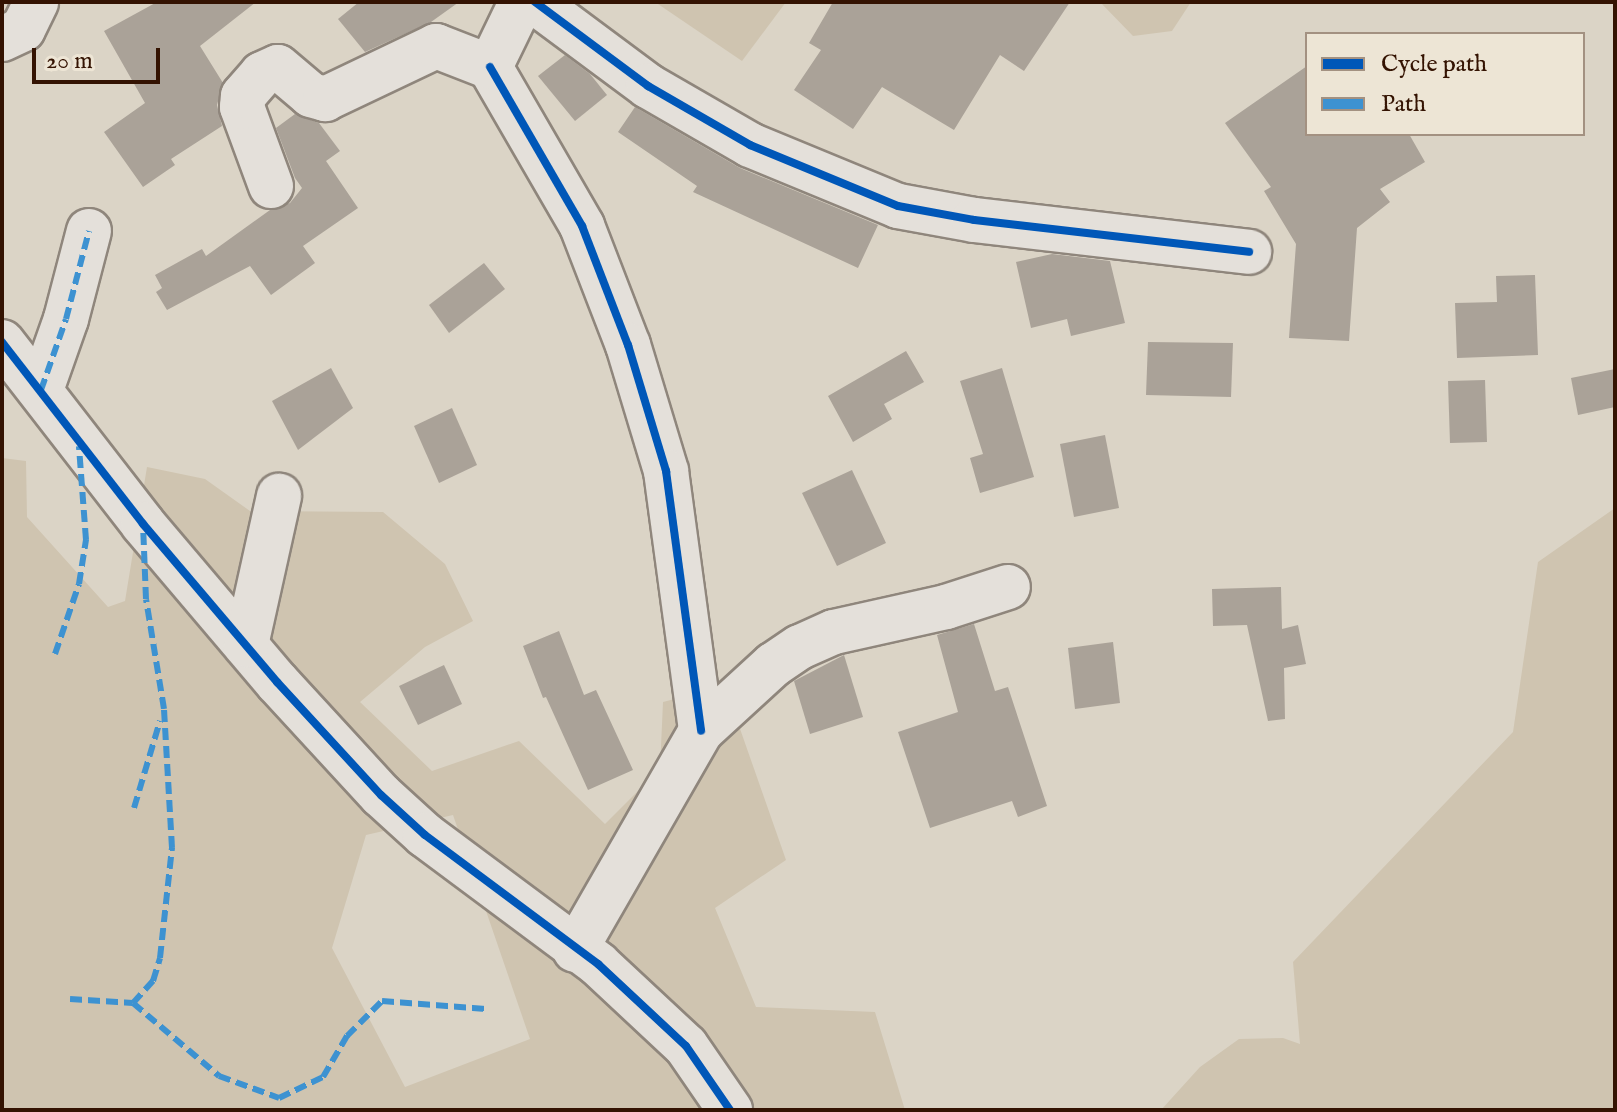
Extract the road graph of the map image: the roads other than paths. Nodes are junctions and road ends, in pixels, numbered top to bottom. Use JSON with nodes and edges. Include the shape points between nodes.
{"nodes":[{"id":1,"x":36,"y":2,"type":"edge"},
{"id":2,"x":522,"y":4,"type":"edge"},
{"id":3,"x":2,"y":39,"type":"edge"},
{"id":4,"x":490,"y":67,"type":"junction"},
{"id":5,"x":271,"y":186,"type":"dead end"},
{"id":6,"x":89,"y":231,"type":"dead end"},
{"id":7,"x":1249,"y":252,"type":"dead end"},
{"id":8,"x":2,"y":342,"type":"edge"},
{"id":9,"x":41,"y":390,"type":"junction"},
{"id":10,"x":279,"y":496,"type":"dead end"},
{"id":11,"x":1008,"y":587,"type":"dead end"},
{"id":12,"x":246,"y":645,"type":"junction"},
{"id":13,"x":701,"y":731,"type":"junction"},
{"id":14,"x":575,"y":950,"type":"junction"},
{"id":15,"x":730,"y":1110,"type":"edge"}],
"edges":[{"from":1,"to":3,"type":"street","via":[[23,29]]},
{"from":2,"to":4,"type":"street"},
{"from":2,"to":7,"type":"street","via":[[750,145],[898,206],[974,220]]},
{"from":4,"to":5,"type":"street","via":[[436,46],[325,99],[311,95],[278,67],[262,74],[243,96],[242,107]]},
{"from":4,"to":13,"type":"street","via":[[582,226],[628,345],[666,471]]},
{"from":6,"to":9,"type":"street"},
{"from":8,"to":9,"type":"street"},
{"from":9,"to":12,"type":"street","via":[[143,524]]},
{"from":10,"to":12,"type":"street"},
{"from":11,"to":13,"type":"street","via":[[834,632],[800,647]]},
{"from":12,"to":14,"type":"street","via":[[381,795]]},
{"from":13,"to":14,"type":"street"},
{"from":14,"to":15,"type":"street","via":[[598,964],[686,1046]]}]}
